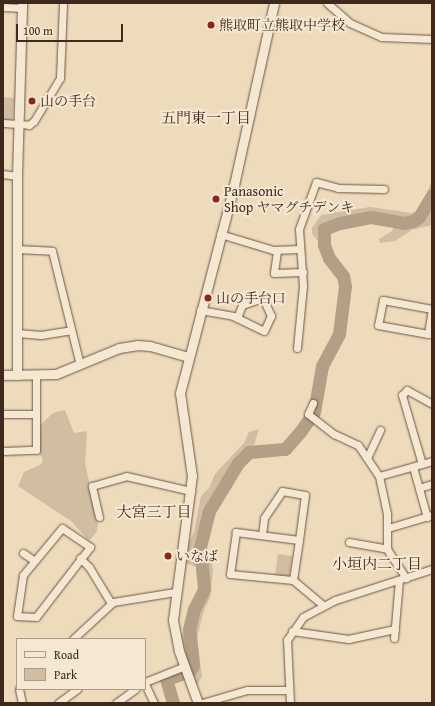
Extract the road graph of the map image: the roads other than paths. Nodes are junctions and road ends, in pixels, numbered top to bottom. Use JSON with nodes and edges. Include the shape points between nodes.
{"nodes":[{"id":1,"x":63,"y":3,"type":"edge"},
{"id":2,"x":274,"y":3,"type":"edge"},
{"id":3,"x":327,"y":3,"type":"edge"},
{"id":4,"x":22,"y":5,"type":"edge"},
{"id":5,"x":3,"y":7,"type":"edge"},
{"id":6,"x":432,"y":39,"type":"edge"},
{"id":7,"x":3,"y":123,"type":"edge"},
{"id":8,"x":18,"y":124,"type":"junction"},
{"id":9,"x":3,"y":174,"type":"edge"},
{"id":10,"x":17,"y":176,"type":"junction"},
{"id":11,"x":384,"y":189,"type":"dead end"},
{"id":12,"x":220,"y":234,"type":"junction"},
{"id":13,"x":300,"y":249,"type":"junction"},
{"id":14,"x":17,"y":250,"type":"junction"},
{"id":15,"x":277,"y":251,"type":"junction"},
{"id":16,"x":303,"y":272,"type":"junction"},
{"id":17,"x":200,"y":310,"type":"junction"},
{"id":18,"x":432,"y":310,"type":"edge"},
{"id":19,"x":237,"y":318,"type":"junction"},
{"id":20,"x":71,"y":330,"type":"junction"},
{"id":21,"x":17,"y":333,"type":"junction"},
{"id":22,"x":298,"y":348,"type":"dead end"},
{"id":23,"x":188,"y":357,"type":"junction"},
{"id":24,"x":80,"y":365,"type":"junction"},
{"id":25,"x":3,"y":375,"type":"edge"},
{"id":26,"x":17,"y":375,"type":"junction"},
{"id":27,"x":36,"y":376,"type":"junction"},
{"id":28,"x":313,"y":403,"type":"dead end"},
{"id":29,"x":432,"y":404,"type":"edge"},
{"id":30,"x":3,"y":414,"type":"edge"},
{"id":31,"x":36,"y":414,"type":"junction"},
{"id":32,"x":380,"y":430,"type":"dead end"},
{"id":33,"x":3,"y":451,"type":"edge"},
{"id":34,"x":367,"y":458,"type":"junction"},
{"id":35,"x":432,"y":461,"type":"edge"},
{"id":36,"x":422,"y":464,"type":"junction"},
{"id":37,"x":413,"y":467,"type":"junction"},
{"id":38,"x":379,"y":476,"type":"junction"},
{"id":39,"x":432,"y":484,"type":"edge"},
{"id":40,"x":419,"y":488,"type":"junction"},
{"id":41,"x":191,"y":491,"type":"junction"},
{"id":42,"x":429,"y":516,"type":"edge"},
{"id":43,"x":99,"y":517,"type":"dead end"},
{"id":44,"x":388,"y":528,"type":"junction"},
{"id":45,"x":262,"y":535,"type":"junction"},
{"id":46,"x":298,"y":540,"type":"junction"},
{"id":47,"x":349,"y":542,"type":"dead end"},
{"id":48,"x":387,"y":549,"type":"junction"},
{"id":49,"x":24,"y":552,"type":"dead end"},
{"id":50,"x":80,"y":558,"type":"junction"},
{"id":51,"x":35,"y":561,"type":"junction"},
{"id":52,"x":432,"y":570,"type":"edge"},
{"id":53,"x":402,"y":579,"type":"junction"},
{"id":54,"x":293,"y":580,"type":"junction"},
{"id":55,"x":175,"y":592,"type":"junction"},
{"id":56,"x":111,"y":603,"type":"junction"},
{"id":57,"x":323,"y":605,"type":"junction"},
{"id":58,"x":395,"y":629,"type":"junction"},
{"id":59,"x":292,"y":631,"type":"junction"},
{"id":60,"x":74,"y":638,"type":"edge"},
{"id":61,"x":394,"y":638,"type":"dead end"},
{"id":62,"x":185,"y":666,"type":"junction"},
{"id":63,"x":146,"y":683,"type":"edge"},
{"id":64,"x":146,"y":685,"type":"edge"},
{"id":65,"x":19,"y":690,"type":"edge"},
{"id":66,"x":76,"y":690,"type":"edge"},
{"id":67,"x":134,"y":690,"type":"edge"},
{"id":68,"x":289,"y":690,"type":"junction"},
{"id":69,"x":22,"y":703,"type":"edge"},
{"id":70,"x":58,"y":703,"type":"edge"},
{"id":71,"x":116,"y":703,"type":"edge"},
{"id":72,"x":154,"y":703,"type":"edge"},
{"id":73,"x":198,"y":703,"type":"edge"},
{"id":74,"x":202,"y":703,"type":"edge"},
{"id":75,"x":290,"y":703,"type":"edge"}],
"edges":[{"from":1,"to":8,"type":"street","via":[[60,78],[34,121],[29,125]]},
{"from":2,"to":12,"type":"street","via":[[236,177]]},
{"from":3,"to":6,"type":"street","via":[[350,23],[381,37]]},
{"from":4,"to":5,"type":"street"},
{"from":4,"to":8,"type":"street"},
{"from":7,"to":8,"type":"street"},
{"from":8,"to":10,"type":"street"},
{"from":9,"to":10,"type":"street"},
{"from":10,"to":14,"type":"street"},
{"from":11,"to":13,"type":"street","via":[[338,188],[316,182],[299,229]]},
{"from":12,"to":15,"type":"street"},
{"from":12,"to":17,"type":"street"},
{"from":13,"to":15,"type":"street"},
{"from":13,"to":16,"type":"street"},
{"from":14,"to":20,"type":"street","via":[[52,251]]},
{"from":14,"to":21,"type":"street"},
{"from":15,"to":16,"type":"street","via":[[274,273]]},
{"from":16,"to":22,"type":"street"},
{"from":17,"to":19,"type":"street"},
{"from":17,"to":23,"type":"street"},
{"from":18,"to":18,"type":"street","via":[[383,300],[378,325],[428,334]]},
{"from":19,"to":19,"type":"street","via":[[264,331],[271,316],[263,298],[242,305]]},
{"from":20,"to":21,"type":"street","via":[[41,334]]},
{"from":20,"to":24,"type":"street"},
{"from":21,"to":26,"type":"street"},
{"from":23,"to":24,"type":"street","via":[[150,346],[137,345],[119,348]]},
{"from":23,"to":41,"type":"street","via":[[180,393],[189,453]]},
{"from":24,"to":27,"type":"street","via":[[56,374]]},
{"from":25,"to":26,"type":"street"},
{"from":26,"to":27,"type":"street"},
{"from":27,"to":31,"type":"street"},
{"from":28,"to":34,"type":"street","via":[[311,416],[334,434],[358,445]]},
{"from":29,"to":36,"type":"street","via":[[407,390],[402,394]]},
{"from":30,"to":31,"type":"street"},
{"from":31,"to":33,"type":"street","via":[[36,450]]},
{"from":32,"to":34,"type":"street"},
{"from":34,"to":38,"type":"street"},
{"from":35,"to":36,"type":"street"},
{"from":36,"to":37,"type":"street"},
{"from":37,"to":38,"type":"street"},
{"from":37,"to":40,"type":"street"},
{"from":38,"to":44,"type":"street"},
{"from":39,"to":40,"type":"street"},
{"from":40,"to":42,"type":"street"},
{"from":41,"to":43,"type":"street","via":[[126,476],[92,486]]},
{"from":41,"to":55,"type":"street"},
{"from":42,"to":44,"type":"street"},
{"from":44,"to":48,"type":"street"},
{"from":45,"to":46,"type":"street"},
{"from":45,"to":46,"type":"street","via":[[264,518],[282,491],[305,494]]},
{"from":45,"to":54,"type":"street","via":[[236,532],[230,574]]},
{"from":46,"to":54,"type":"street"},
{"from":47,"to":48,"type":"street"},
{"from":48,"to":53,"type":"street"},
{"from":49,"to":51,"type":"street"},
{"from":50,"to":51,"type":"street","via":[[90,547],[62,528]]},
{"from":50,"to":51,"type":"street","via":[[36,617],[17,616],[21,582]]},
{"from":50,"to":56,"type":"street","via":[[89,567]]},
{"from":52,"to":53,"type":"street"},
{"from":53,"to":57,"type":"street"},
{"from":53,"to":58,"type":"street"},
{"from":54,"to":57,"type":"street"},
{"from":55,"to":56,"type":"street"},
{"from":55,"to":62,"type":"street","via":[[174,634]]},
{"from":56,"to":60,"type":"street"},
{"from":57,"to":59,"type":"street","via":[[303,617]]},
{"from":58,"to":59,"type":"street","via":[[348,639]]},
{"from":58,"to":61,"type":"street"},
{"from":59,"to":68,"type":"street","via":[[286,650]]},
{"from":62,"to":63,"type":"street"},
{"from":62,"to":73,"type":"street"},
{"from":64,"to":72,"type":"street"},
{"from":65,"to":69,"type":"street"},
{"from":66,"to":70,"type":"street"},
{"from":67,"to":71,"type":"street"},
{"from":68,"to":74,"type":"street","via":[[247,690]]},
{"from":68,"to":75,"type":"street"}]}
